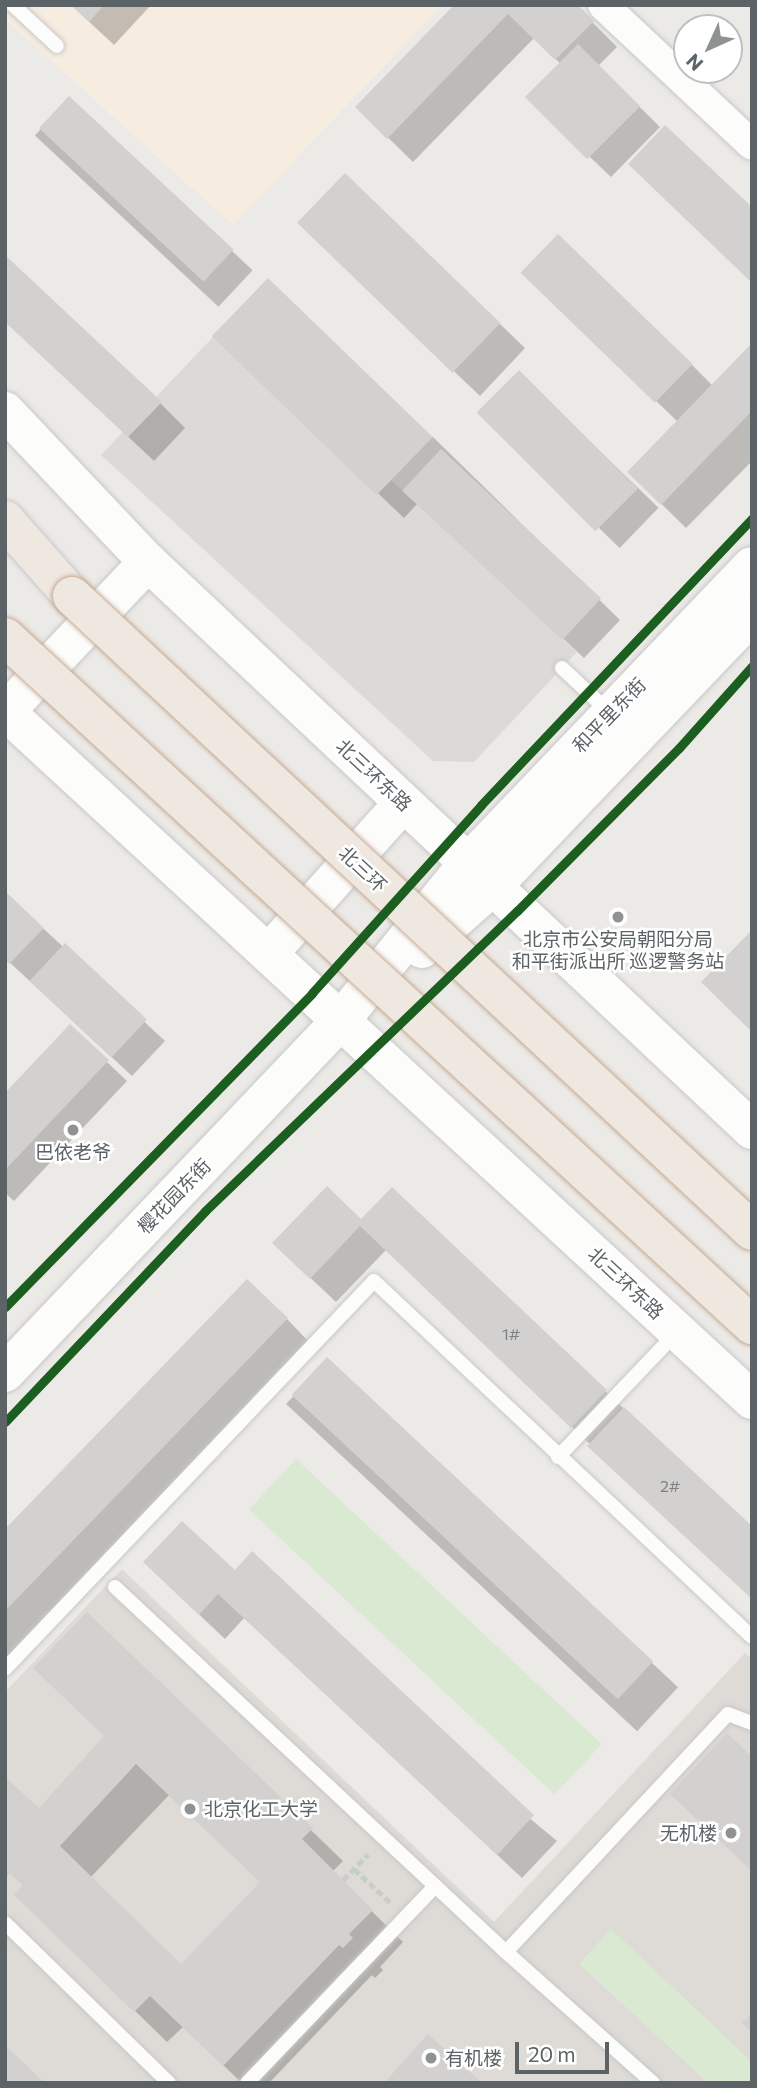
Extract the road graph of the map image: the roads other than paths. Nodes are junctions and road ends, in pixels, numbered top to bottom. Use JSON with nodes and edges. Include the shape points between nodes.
{"nodes":[{"id":1,"x":13,"y":5,"type":"edge"},
{"id":2,"x":603,"y":5,"type":"edge"},
{"id":3,"x":57,"y":47,"type":"dead end"},
{"id":4,"x":752,"y":145,"type":"edge"},
{"id":5,"x":5,"y":411,"type":"edge"},
{"id":6,"x":5,"y":520,"type":"edge"},
{"id":7,"x":5,"y":534,"type":"edge"},
{"id":8,"x":148,"y":562,"type":"junction"},
{"id":9,"x":752,"y":566,"type":"edge"},
{"id":10,"x":72,"y":596,"type":"junction"},
{"id":11,"x":752,"y":615,"type":"edge"},
{"id":12,"x":5,"y":637,"type":"edge"},
{"id":13,"x":562,"y":668,"type":"dead end"},
{"id":14,"x":6,"y":711,"type":"edge"},
{"id":15,"x":623,"y":725,"type":"junction"},
{"id":16,"x":403,"y":803,"type":"junction"},
{"id":17,"x":479,"y":876,"type":"junction"},
{"id":18,"x":269,"y":953,"type":"junction"},
{"id":19,"x":342,"y":1019,"type":"junction"},
{"id":20,"x":752,"y":1130,"type":"edge"},
{"id":21,"x":752,"y":1231,"type":"edge"},
{"id":22,"x":752,"y":1325,"type":"edge"},
{"id":23,"x":678,"y":1331,"type":"junction"},
{"id":24,"x":5,"y":1373,"type":"edge"},
{"id":25,"x":752,"y":1399,"type":"edge"},
{"id":26,"x":558,"y":1457,"type":"junction"},
{"id":27,"x":115,"y":1587,"type":"dead end"},
{"id":28,"x":752,"y":1637,"type":"edge"},
{"id":29,"x":5,"y":1669,"type":"edge"},
{"id":30,"x":752,"y":1723,"type":"edge"},
{"id":31,"x":435,"y":1886,"type":"junction"},
{"id":32,"x":5,"y":1923,"type":"edge"},
{"id":33,"x":506,"y":1952,"type":"junction"},
{"id":34,"x":169,"y":2083,"type":"edge"},
{"id":35,"x":247,"y":2083,"type":"edge"},
{"id":36,"x":653,"y":2083,"type":"edge"}],
"edges":[{"from":1,"to":3,"type":"lane"},
{"from":2,"to":4,"type":"street"},
{"from":5,"to":8,"type":"street","name":"北三环东路"},
{"from":6,"to":10,"type":"highway"},
{"from":7,"to":10,"type":"highway","name":"北三环"},
{"from":8,"to":14,"type":"street"},
{"from":8,"to":16,"type":"street","name":"北三环东路"},
{"from":9,"to":15,"type":"street","name":"和平里东街"},
{"from":10,"to":21,"type":"highway","name":"北三环","bridge":true},
{"from":11,"to":15,"type":"street","name":"和平里东街"},
{"from":12,"to":22,"type":"highway","bridge":true},
{"from":13,"to":15,"type":"lane"},
{"from":14,"to":18,"type":"street","name":"北三环东路"},
{"from":15,"to":17,"type":"street","name":"和平里东街"},
{"from":16,"to":17,"type":"street","name":"北三环东路"},
{"from":16,"to":18,"type":"street"},
{"from":17,"to":19,"type":"street","name":"和平里东街"},
{"from":17,"to":20,"type":"street","name":"北三环东路"},
{"from":18,"to":19,"type":"street","name":"北三环东路"},
{"from":19,"to":23,"type":"street","name":"北三环东路"},
{"from":19,"to":24,"type":"street","name":"樱花园东街"},
{"from":23,"to":25,"type":"street","name":"北三环东路"},
{"from":23,"to":26,"type":"lane"},
{"from":26,"to":28,"type":"lane"},
{"from":26,"to":29,"type":"lane","via":[[373,1281]]},
{"from":27,"to":31,"type":"lane"},
{"from":30,"to":33,"type":"lane","via":[[728,1714]]},
{"from":31,"to":33,"type":"lane"},
{"from":31,"to":35,"type":"lane"},
{"from":32,"to":34,"type":"lane"},
{"from":33,"to":36,"type":"lane"}]}
